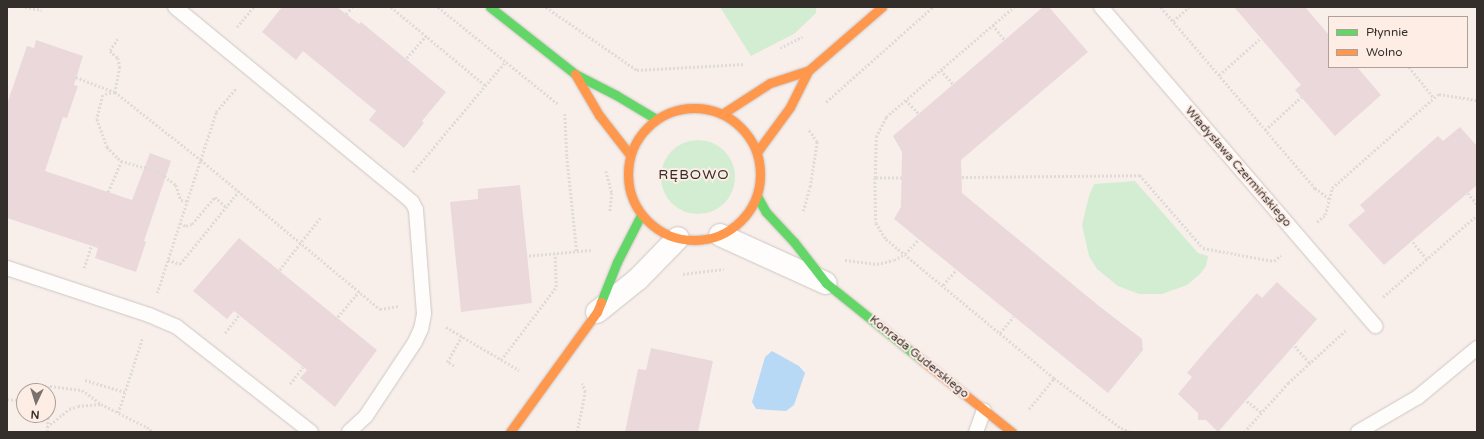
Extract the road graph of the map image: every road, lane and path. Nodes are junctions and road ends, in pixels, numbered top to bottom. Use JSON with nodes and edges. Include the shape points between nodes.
{"nodes":[{"id":1,"x":24,"y":7,"type":"edge"},
{"id":2,"x":175,"y":7,"type":"edge"},
{"id":3,"x":352,"y":7,"type":"edge"},
{"id":4,"x":391,"y":7,"type":"edge"},
{"id":5,"x":438,"y":7,"type":"edge"},
{"id":6,"x":490,"y":7,"type":"edge"},
{"id":7,"x":546,"y":7,"type":"edge"},
{"id":8,"x":882,"y":7,"type":"edge"},
{"id":9,"x":933,"y":7,"type":"edge"},
{"id":10,"x":1014,"y":7,"type":"edge"},
{"id":11,"x":1101,"y":7,"type":"edge"},
{"id":12,"x":1161,"y":7,"type":"edge"},
{"id":13,"x":1189,"y":7,"type":"edge"},
{"id":14,"x":42,"y":10,"type":"dead end"},
{"id":15,"x":346,"y":14,"type":"dead end"},
{"id":16,"x":1173,"y":21,"type":"junction"},
{"id":17,"x":992,"y":25,"type":"junction"},
{"id":18,"x":805,"y":35,"type":"dead end"},
{"id":19,"x":426,"y":36,"type":"junction"},
{"id":20,"x":1261,"y":38,"type":"dead end"},
{"id":21,"x":118,"y":39,"type":"dead end"},
{"id":22,"x":1004,"y":39,"type":"dead end"},
{"id":23,"x":777,"y":50,"type":"dead end"},
{"id":24,"x":404,"y":61,"type":"dead end"},
{"id":25,"x":505,"y":62,"type":"junction"},
{"id":26,"x":750,"y":64,"type":"dead end"},
{"id":27,"x":1410,"y":68,"type":"edge"},
{"id":28,"x":251,"y":69,"type":"junction"},
{"id":29,"x":941,"y":70,"type":"junction"},
{"id":30,"x":808,"y":71,"type":"junction"},
{"id":31,"x":574,"y":74,"type":"junction"},
{"id":32,"x":1219,"y":75,"type":"junction"},
{"id":33,"x":76,"y":77,"type":"dead end"},
{"id":34,"x":953,"y":84,"type":"dead end"},
{"id":35,"x":486,"y":85,"type":"junction"},
{"id":36,"x":115,"y":92,"type":"junction"},
{"id":37,"x":1301,"y":97,"type":"dead end"},
{"id":38,"x":1434,"y":98,"type":"junction"},
{"id":39,"x":906,"y":100,"type":"junction"},
{"id":40,"x":1477,"y":100,"type":"edge"},
{"id":41,"x":825,"y":102,"type":"dead end"},
{"id":42,"x":558,"y":105,"type":"dead end"},
{"id":43,"x":570,"y":114,"type":"dead end"},
{"id":44,"x":722,"y":114,"type":"junction"},
{"id":45,"x":919,"y":114,"type":"dead end"},
{"id":46,"x":656,"y":119,"type":"junction"},
{"id":47,"x":804,"y":124,"type":"dead end"},
{"id":48,"x":1265,"y":130,"type":"junction"},
{"id":49,"x":757,"y":152,"type":"junction"},
{"id":50,"x":630,"y":155,"type":"junction"},
{"id":51,"x":201,"y":160,"type":"junction"},
{"id":52,"x":121,"y":161,"type":"junction"},
{"id":53,"x":604,"y":165,"type":"dead end"},
{"id":54,"x":962,"y":177,"type":"dead end"},
{"id":55,"x":875,"y":178,"type":"junction"},
{"id":56,"x":902,"y":178,"type":"dead end"},
{"id":57,"x":398,"y":190,"type":"junction"},
{"id":58,"x":239,"y":191,"type":"junction"},
{"id":59,"x":108,"y":192,"type":"dead end"},
{"id":60,"x":1468,"y":193,"type":"dead end"},
{"id":61,"x":757,"y":196,"type":"junction"},
{"id":62,"x":1329,"y":198,"type":"junction"},
{"id":63,"x":187,"y":201,"type":"junction"},
{"id":64,"x":1477,"y":204,"type":"edge"},
{"id":65,"x":226,"y":207,"type":"junction"},
{"id":66,"x":803,"y":213,"type":"dead end"},
{"id":67,"x":610,"y":214,"type":"dead end"},
{"id":68,"x":641,"y":215,"type":"junction"},
{"id":69,"x":1477,"y":215,"type":"edge"},
{"id":70,"x":320,"y":218,"type":"dead end"},
{"id":71,"x":180,"y":223,"type":"junction"},
{"id":72,"x":720,"y":235,"type":"junction"},
{"id":73,"x":678,"y":238,"type":"junction"},
{"id":74,"x":1300,"y":238,"type":"junction"},
{"id":75,"x":919,"y":239,"type":"dead end"},
{"id":76,"x":1413,"y":242,"type":"dead end"},
{"id":77,"x":301,"y":243,"type":"junction"},
{"id":78,"x":592,"y":250,"type":"dead end"},
{"id":79,"x":577,"y":252,"type":"junction"},
{"id":80,"x":555,"y":254,"type":"junction"},
{"id":81,"x":906,"y":254,"type":"junction"},
{"id":82,"x":169,"y":256,"type":"dead end"},
{"id":83,"x":525,"y":256,"type":"dead end"},
{"id":84,"x":1427,"y":259,"type":"junction"},
{"id":85,"x":168,"y":260,"type":"dead end"},
{"id":86,"x":851,"y":262,"type":"dead end"},
{"id":87,"x":7,"y":268,"type":"edge"},
{"id":88,"x":726,"y":269,"type":"dead end"},
{"id":89,"x":956,"y":270,"type":"dead end"},
{"id":90,"x":277,"y":273,"type":"dead end"},
{"id":91,"x":681,"y":274,"type":"dead end"},
{"id":92,"x":826,"y":283,"type":"junction"},
{"id":93,"x":943,"y":286,"type":"junction"},
{"id":94,"x":359,"y":291,"type":"junction"},
{"id":95,"x":597,"y":312,"type":"junction"},
{"id":96,"x":1364,"y":313,"type":"junction"},
{"id":97,"x":424,"y":314,"type":"junction"},
{"id":98,"x":1013,"y":317,"type":"dead end"},
{"id":99,"x":335,"y":320,"type":"dead end"},
{"id":100,"x":1376,"y":326,"type":"dead end"},
{"id":101,"x":1000,"y":333,"type":"junction"},
{"id":102,"x":462,"y":336,"type":"junction"},
{"id":103,"x":1295,"y":346,"type":"dead end"},
{"id":104,"x":1477,"y":348,"type":"edge"},
{"id":105,"x":501,"y":360,"type":"junction"},
{"id":106,"x":1310,"y":363,"type":"junction"},
{"id":107,"x":454,"y":366,"type":"dead end"},
{"id":108,"x":520,"y":371,"type":"dead end"},
{"id":109,"x":1054,"y":378,"type":"junction"},
{"id":110,"x":85,"y":380,"type":"dead end"},
{"id":111,"x":580,"y":380,"type":"dead end"},
{"id":112,"x":56,"y":387,"type":"edge"},
{"id":113,"x":125,"y":392,"type":"dead end"},
{"id":114,"x":1247,"y":401,"type":"dead end"},
{"id":115,"x":101,"y":404,"type":"junction"},
{"id":116,"x":984,"y":410,"type":"junction"},
{"id":117,"x":1261,"y":412,"type":"junction"},
{"id":118,"x":47,"y":423,"type":"edge"},
{"id":119,"x":47,"y":428,"type":"junction"},
{"id":120,"x":46,"y":432,"type":"edge"},
{"id":121,"x":153,"y":432,"type":"edge"},
{"id":122,"x":310,"y":432,"type":"edge"},
{"id":123,"x":349,"y":432,"type":"edge"},
{"id":124,"x":510,"y":432,"type":"edge"},
{"id":125,"x":577,"y":432,"type":"edge"},
{"id":126,"x":976,"y":432,"type":"edge"},
{"id":127,"x":1011,"y":432,"type":"edge"},
{"id":128,"x":1131,"y":432,"type":"edge"},
{"id":129,"x":1244,"y":432,"type":"edge"},
{"id":130,"x":1358,"y":432,"type":"edge"}],
"edges":[{"from":1,"to":14,"type":"path"},
{"from":2,"to":28,"type":"lane"},
{"from":3,"to":15,"type":"path"},
{"from":4,"to":19,"type":"path"},
{"from":5,"to":25,"type":"path"},
{"from":6,"to":31,"type":"street"},
{"from":7,"to":26,"type":"path","via":[[637,70]]},
{"from":8,"to":30,"type":"street"},
{"from":9,"to":41,"type":"path"},
{"from":10,"to":17,"type":"path"},
{"from":11,"to":74,"type":"lane","name":"Władysława Czermińskiego"},
{"from":12,"to":16,"type":"path"},
{"from":13,"to":16,"type":"path"},
{"from":16,"to":32,"type":"path"},
{"from":17,"to":22,"type":"path"},
{"from":17,"to":29,"type":"path"},
{"from":18,"to":23,"type":"path"},
{"from":19,"to":24,"type":"path"},
{"from":19,"to":35,"type":"path"},
{"from":20,"to":32,"type":"path"},
{"from":21,"to":36,"type":"path","via":[[110,51],[118,58],[120,67]]},
{"from":25,"to":35,"type":"path"},
{"from":25,"to":42,"type":"path"},
{"from":27,"to":38,"type":"path"},
{"from":28,"to":51,"type":"path","via":[[216,112]]},
{"from":28,"to":57,"type":"lane"},
{"from":29,"to":34,"type":"path"},
{"from":29,"to":39,"type":"path"},
{"from":30,"to":44,"type":"street","via":[[770,84]]},
{"from":30,"to":49,"type":"street","via":[[790,107]]},
{"from":31,"to":46,"type":"street"},
{"from":31,"to":50,"type":"street","via":[[598,115]]},
{"from":32,"to":48,"type":"path"},
{"from":33,"to":36,"type":"path"},
{"from":35,"to":57,"type":"path"},
{"from":36,"to":51,"type":"path"},
{"from":36,"to":52,"type":"path","via":[[103,95],[97,119],[107,147]]},
{"from":37,"to":48,"type":"path"},
{"from":38,"to":40,"type":"path","via":[[1439,94]]},
{"from":38,"to":62,"type":"path","via":[[1332,188]]},
{"from":39,"to":45,"type":"path"},
{"from":39,"to":55,"type":"path","via":[[886,117],[876,137]]},
{"from":43,"to":79,"type":"path","via":[[564,110]]},
{"from":44,"to":46,"type":"street","via":[[700,108],[677,109]]},
{"from":44,"to":49,"type":"street","via":[[743,129]]},
{"from":46,"to":50,"type":"street","via":[[640,135]]},
{"from":47,"to":66,"type":"path","via":[[817,142]]},
{"from":48,"to":62,"type":"path","via":[[1315,188]]},
{"from":49,"to":61,"type":"street","via":[[760,174]]},
{"from":50,"to":68,"type":"street","via":[[627,176],[631,197]]},
{"from":51,"to":58,"type":"path"},
{"from":51,"to":63,"type":"path"},
{"from":52,"to":59,"type":"path"},
{"from":52,"to":63,"type":"path","via":[[158,172],[176,185],[181,200]]},
{"from":53,"to":67,"type":"path","via":[[612,193]]},
{"from":54,"to":74,"type":"path","via":[[1140,175],[1203,248],[1274,261]]},
{"from":55,"to":56,"type":"path"},
{"from":55,"to":81,"type":"path","via":[[876,223],[886,239]]},
{"from":57,"to":97,"type":"lane","via":[[412,202],[416,210]]},
{"from":58,"to":65,"type":"path"},
{"from":58,"to":77,"type":"path"},
{"from":60,"to":64,"type":"path"},
{"from":61,"to":72,"type":"street","via":[[742,220]]},
{"from":61,"to":92,"type":"street","name":"Konrada Guderskiego","via":[[766,212],[794,242]]},
{"from":62,"to":74,"type":"path","via":[[1325,215]]},
{"from":63,"to":71,"type":"path"},
{"from":65,"to":71,"type":"path","via":[[215,197],[192,224],[186,226]]},
{"from":65,"to":85,"type":"path","via":[[180,264]]},
{"from":68,"to":73,"type":"street","via":[[658,230]]},
{"from":68,"to":95,"type":"street","via":[[617,262]]},
{"from":69,"to":84,"type":"path"},
{"from":70,"to":77,"type":"path"},
{"from":71,"to":82,"type":"path"},
{"from":72,"to":73,"type":"street","via":[[699,240]]},
{"from":72,"to":92,"type":"street","name":"Konrada Guderskiego"},
{"from":73,"to":95,"type":"street","via":[[638,280]]},
{"from":74,"to":96,"type":"lane","name":"Władysława Czermińskiego"},
{"from":75,"to":81,"type":"path"},
{"from":76,"to":84,"type":"path"},
{"from":77,"to":90,"type":"path"},
{"from":77,"to":94,"type":"path"},
{"from":78,"to":79,"type":"path"},
{"from":79,"to":80,"type":"path"},
{"from":80,"to":83,"type":"path"},
{"from":80,"to":105,"type":"path","via":[[556,287]]},
{"from":81,"to":86,"type":"path","via":[[877,264]]},
{"from":81,"to":93,"type":"path"},
{"from":84,"to":96,"type":"path"},
{"from":87,"to":122,"type":"lane","via":[[149,315],[177,327]]},
{"from":88,"to":91,"type":"path"},
{"from":89,"to":93,"type":"path"},
{"from":92,"to":116,"type":"street","name":"Konrada Guderskiego"},
{"from":93,"to":101,"type":"path"},
{"from":94,"to":97,"type":"path","via":[[380,309],[408,304]]},
{"from":94,"to":99,"type":"path"},
{"from":95,"to":124,"type":"street"},
{"from":96,"to":100,"type":"lane","name":"Władysława Czermińskiego"},
{"from":96,"to":106,"type":"path"},
{"from":97,"to":102,"type":"path"},
{"from":97,"to":123,"type":"lane","via":[[415,342],[366,416]]},
{"from":98,"to":101,"type":"path"},
{"from":101,"to":109,"type":"path"},
{"from":102,"to":105,"type":"path"},
{"from":102,"to":107,"type":"path","via":[[447,362]]},
{"from":103,"to":106,"type":"path"},
{"from":104,"to":130,"type":"lane","via":[[1418,398]]},
{"from":105,"to":108,"type":"path"},
{"from":106,"to":117,"type":"path"},
{"from":109,"to":127,"type":"path"},
{"from":109,"to":128,"type":"path","via":[[1121,428]]},
{"from":110,"to":113,"type":"path"},
{"from":111,"to":125,"type":"path","via":[[585,392]]},
{"from":112,"to":115,"type":"path","via":[[82,390]]},
{"from":114,"to":117,"type":"path"},
{"from":115,"to":119,"type":"path","via":[[69,409]]},
{"from":115,"to":121,"type":"path"},
{"from":116,"to":126,"type":"lane"},
{"from":116,"to":127,"type":"street","name":"Konrada Guderskiego"},
{"from":117,"to":129,"type":"path"},
{"from":118,"to":119,"type":"path"},
{"from":119,"to":120,"type":"path"}]}
